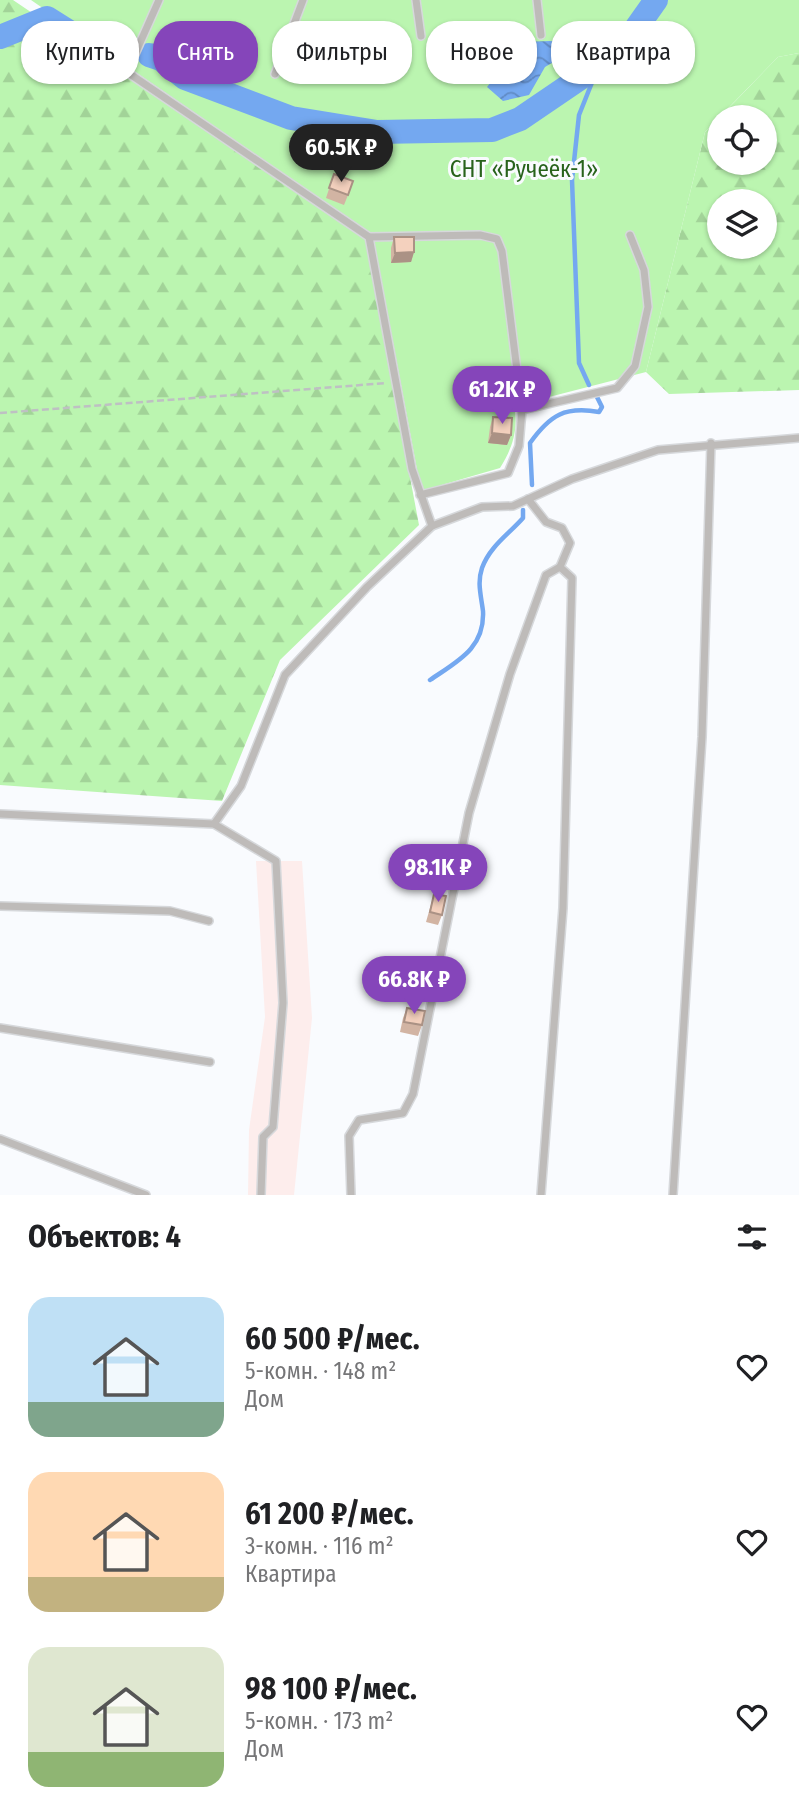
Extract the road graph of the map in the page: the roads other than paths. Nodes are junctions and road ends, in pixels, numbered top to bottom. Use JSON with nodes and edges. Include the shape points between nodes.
{"nodes":[{"id":1,"x":159,"y":0,"type":"edge"},
{"id":2,"x":303,"y":0,"type":"edge"},
{"id":3,"x":415,"y":0,"type":"edge"},
{"id":4,"x":537,"y":0,"type":"edge"},
{"id":5,"x":295,"y":21,"type":"edge"},
{"id":6,"x":541,"y":35,"type":"dead end"},
{"id":7,"x":421,"y":36,"type":"dead end"},
{"id":8,"x":630,"y":235,"type":"dead end"},
{"id":9,"x":369,"y":237,"type":"junction"},
{"id":10,"x":522,"y":410,"type":"junction"},
{"id":11,"x":799,"y":438,"type":"edge"},
{"id":12,"x":711,"y":443,"type":"junction"},
{"id":13,"x":420,"y":495,"type":"junction"},
{"id":14,"x":528,"y":499,"type":"junction"},
{"id":15,"x":432,"y":526,"type":"junction"},
{"id":16,"x":560,"y":567,"type":"junction"},
{"id":17,"x":0,"y":814,"type":"edge"},
{"id":18,"x":214,"y":824,"type":"junction"},
{"id":19,"x":0,"y":906,"type":"edge"},
{"id":20,"x":209,"y":920,"type":"dead end"},
{"id":21,"x":0,"y":1028,"type":"edge"},
{"id":22,"x":210,"y":1062,"type":"dead end"},
{"id":23,"x":0,"y":1139,"type":"edge"},
{"id":24,"x":146,"y":1195,"type":"edge"},
{"id":25,"x":261,"y":1195,"type":"edge"},
{"id":26,"x":351,"y":1195,"type":"edge"},
{"id":27,"x":541,"y":1195,"type":"edge"},
{"id":28,"x":673,"y":1195,"type":"edge"}],
"edges":[{"from":1,"to":9,"type":"lane","via":[[127,72]]},
{"from":2,"to":5,"type":"lane"},
{"from":3,"to":7,"type":"lane"},
{"from":4,"to":6,"type":"lane"},
{"from":8,"to":10,"type":"lane","via":[[644,270],[648,307],[635,366],[617,388]]},
{"from":9,"to":10,"type":"lane","via":[[480,235],[497,239]]},
{"from":9,"to":13,"type":"lane"},
{"from":10,"to":13,"type":"lane","via":[[519,446],[508,473]]},
{"from":11,"to":12,"type":"lane"},
{"from":12,"to":14,"type":"lane","via":[[658,450]]},
{"from":12,"to":28,"type":"lane","via":[[702,737]]},
{"from":13,"to":15,"type":"lane"},
{"from":14,"to":15,"type":"lane","via":[[513,506],[482,507]]},
{"from":14,"to":16,"type":"lane","via":[[546,522],[562,528],[570,543]]},
{"from":15,"to":18,"type":"lane","via":[[285,675],[241,786]]},
{"from":16,"to":26,"type":"lane","via":[[546,575],[510,674],[469,813],[413,1094],[403,1113],[359,1120],[349,1136]]},
{"from":16,"to":27,"type":"lane","via":[[572,578],[563,908]]},
{"from":17,"to":18,"type":"lane"},
{"from":18,"to":25,"type":"lane","via":[[276,861],[283,1003],[273,1127],[263,1137]]},
{"from":19,"to":20,"type":"lane","via":[[170,911]]},
{"from":21,"to":22,"type":"lane"},
{"from":23,"to":24,"type":"lane"}]}
